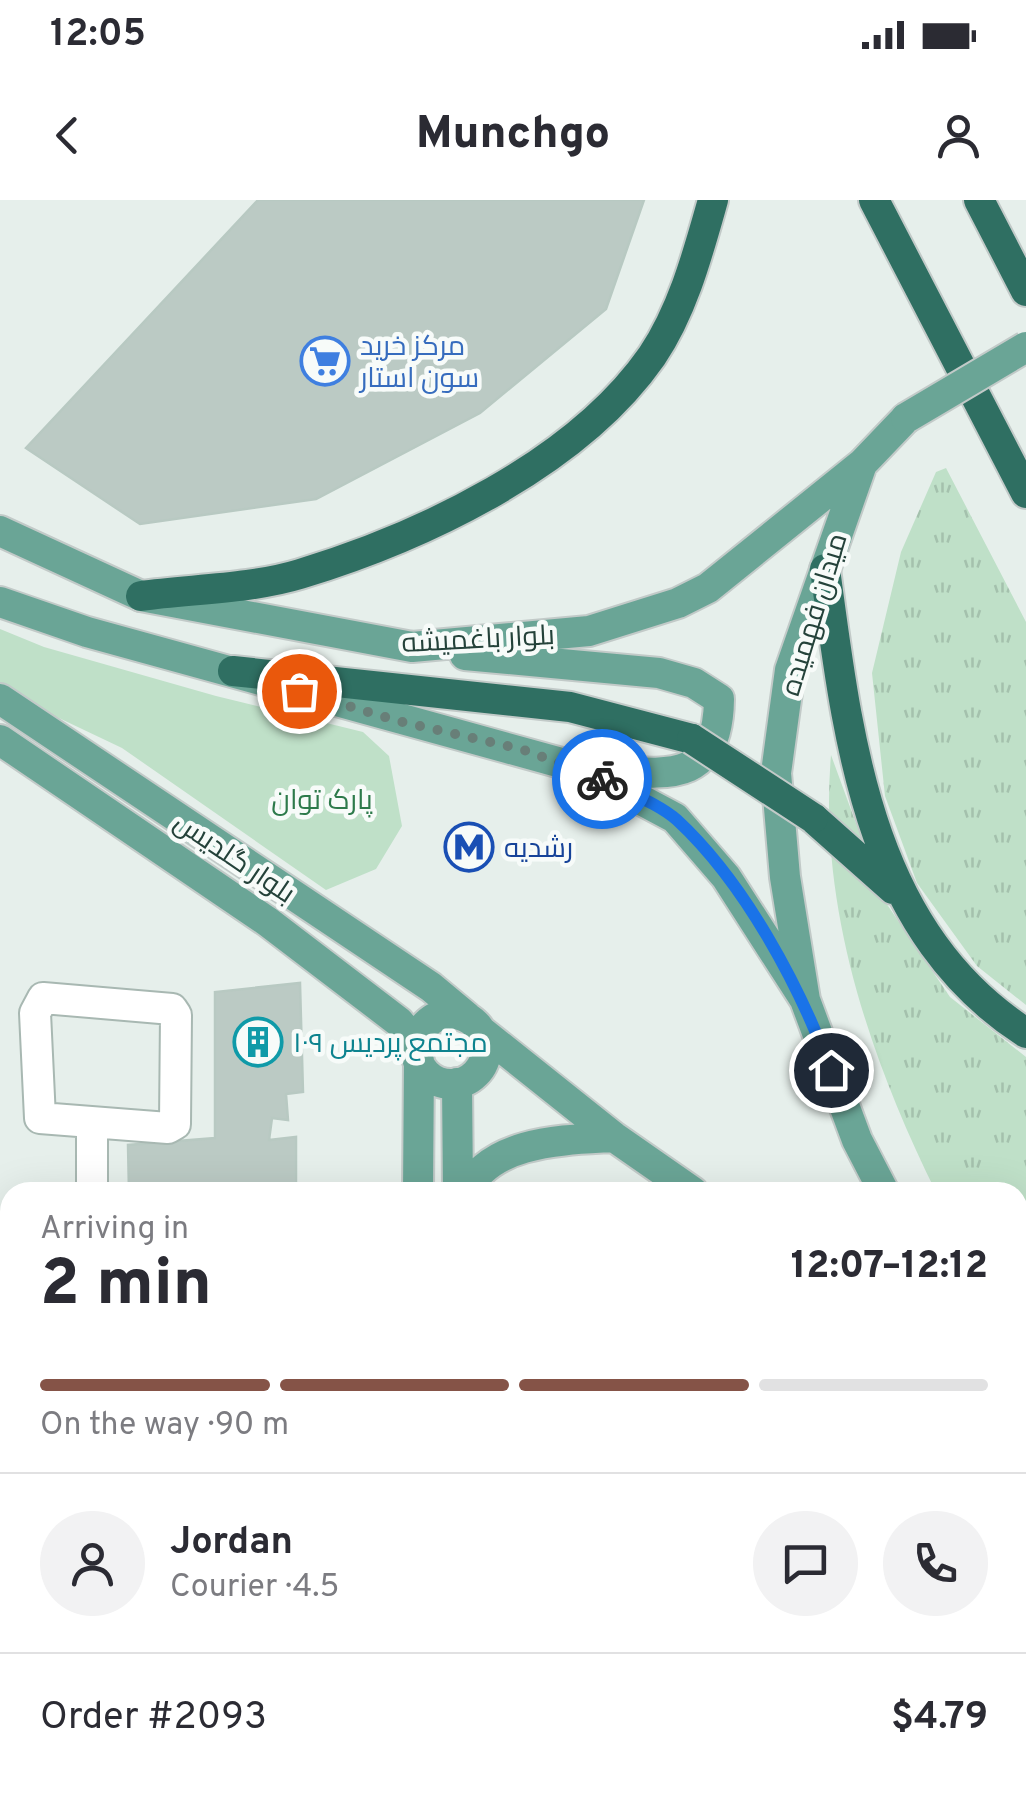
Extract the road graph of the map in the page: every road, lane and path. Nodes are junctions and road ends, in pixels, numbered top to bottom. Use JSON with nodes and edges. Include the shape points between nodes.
{"nodes":[{"id":1,"x":713,"y":200,"type":"edge"},
{"id":2,"x":874,"y":200,"type":"edge"},
{"id":3,"x":978,"y":200,"type":"edge"},
{"id":4,"x":1026,"y":291,"type":"edge"},
{"id":5,"x":1026,"y":347,"type":"edge"},
{"id":6,"x":862,"y":464,"type":"junction"},
{"id":7,"x":1011,"y":466,"type":"junction"},
{"id":8,"x":1026,"y":492,"type":"edge"},
{"id":9,"x":1026,"y":516,"type":"edge"},
{"id":10,"x":0,"y":531,"type":"edge"},
{"id":11,"x":824,"y":570,"type":"junction"},
{"id":12,"x":141,"y":596,"type":"junction"},
{"id":13,"x":0,"y":602,"type":"edge"},
{"id":14,"x":412,"y":647,"type":"junction"},
{"id":15,"x":233,"y":671,"type":"junction"},
{"id":16,"x":0,"y":699,"type":"edge"},
{"id":17,"x":0,"y":740,"type":"edge"},
{"id":18,"x":583,"y":769,"type":"junction"},
{"id":19,"x":900,"y":896,"type":"junction"},
{"id":20,"x":805,"y":1000,"type":"junction"},
{"id":21,"x":474,"y":1024,"type":"junction"},
{"id":22,"x":1026,"y":1033,"type":"edge"},
{"id":23,"x":418,"y":1052,"type":"junction"},
{"id":24,"x":458,"y":1083,"type":"junction"},
{"id":25,"x":92,"y":1125,"type":"junction"},
{"id":26,"x":614,"y":1137,"type":"junction"},
{"id":27,"x":92,"y":1182,"type":"edge"},
{"id":28,"x":418,"y":1182,"type":"edge"},
{"id":29,"x":458,"y":1182,"type":"edge"},
{"id":30,"x":474,"y":1182,"type":"edge"},
{"id":31,"x":679,"y":1182,"type":"edge"},
{"id":32,"x":879,"y":1182,"type":"edge"},
{"id":33,"x":884,"y":1804,"type":"edge"},
{"id":34,"x":914,"y":1804,"type":"edge"}],
"edges":[{"from":1,"to":12,"type":"highway","via":[[690,280],[652,356],[582,434],[483,496],[314,569]]},
{"from":2,"to":7,"type":"highway"},
{"from":3,"to":4,"type":"highway"},
{"from":5,"to":6,"type":"main road","name":"میدان فهمیده","bridge":true,"via":[[906,418]]},
{"from":6,"to":11,"type":"main road","name":"میدان فهمیده"},
{"from":6,"to":14,"type":"main road","name":"بلوار باغمیشه","via":[[723,577],[678,603],[590,631]]},
{"from":7,"to":8,"type":"highway"},
{"from":7,"to":9,"type":"highway"},
{"from":10,"to":12,"type":"main road","name":"بلوار باغمیشه"},
{"from":11,"to":19,"type":"highway","via":[[864,798]]},
{"from":11,"to":20,"type":"main road","name":"میدان فهمیده","via":[[790,670],[776,773]]},
{"from":12,"to":14,"type":"main road","name":"بلوار باغمیشه"},
{"from":13,"to":15,"type":"main road"},
{"from":14,"to":18,"type":"main road","via":[[659,673],[719,699],[718,734],[702,761],[670,773]]},
{"from":15,"to":18,"type":"main road"},
{"from":15,"to":19,"type":"highway","bridge":true,"via":[[570,707],[692,739],[813,818]]},
{"from":16,"to":21,"type":"main road","name":"بلوار گلدیس","via":[[431,987]]},
{"from":17,"to":23,"type":"main road","name":"بلوار گلدیس","via":[[268,922],[399,1022]]},
{"from":18,"to":20,"type":"main road","via":[[675,818],[726,877]]},
{"from":19,"to":22,"type":"highway","via":[[946,962]]},
{"from":20,"to":32,"type":"main road","name":"میدان فهمیده"},
{"from":21,"to":23,"type":"main road","via":[[448,1014],[431,1020]]},
{"from":21,"to":24,"type":"main road","via":[[486,1042],[483,1064]]},
{"from":21,"to":26,"type":"main road","name":"بلوار گلدیس"},
{"from":23,"to":24,"type":"main road","via":[[430,1076]]},
{"from":23,"to":28,"type":"main road"},
{"from":24,"to":29,"type":"main road"},
{"from":25,"to":25,"type":"street","via":[[175,1124],[172,1009],[43,998],[35,1013],[40,1118]]},
{"from":25,"to":27,"type":"street"},
{"from":26,"to":30,"type":"main road","via":[[504,1154]]},
{"from":26,"to":31,"type":"main road","name":"بلوار گلدیس"},
{"from":33,"to":34,"type":"main road"}]}
